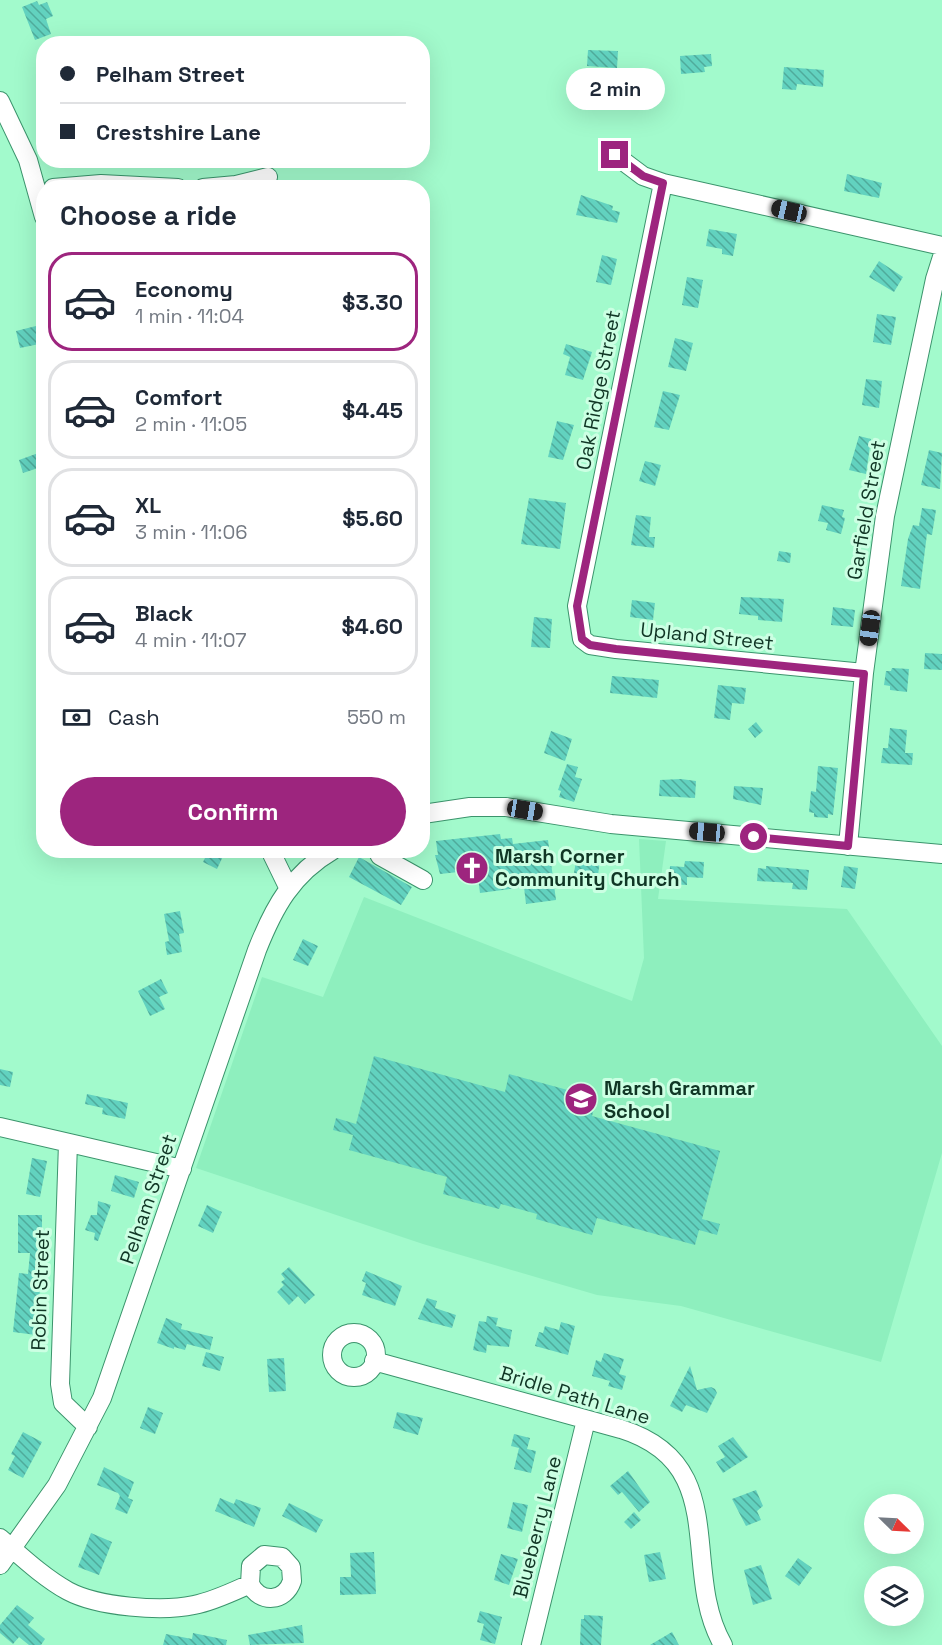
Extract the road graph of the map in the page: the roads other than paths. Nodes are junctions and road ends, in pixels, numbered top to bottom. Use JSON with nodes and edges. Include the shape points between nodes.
{"nodes":[{"id":1,"x":0,"y":100,"type":"edge"},
{"id":2,"x":615,"y":155,"type":"dead end"},
{"id":3,"x":268,"y":177,"type":"dead end"},
{"id":4,"x":40,"y":180,"type":"edge"},
{"id":5,"x":256,"y":180,"type":"edge"},
{"id":6,"x":663,"y":183,"type":"junction"},
{"id":7,"x":942,"y":246,"type":"edge"},
{"id":8,"x":942,"y":257,"type":"edge"},
{"id":9,"x":577,"y":606,"type":"joint"},
{"id":10,"x":864,"y":674,"type":"junction"},
{"id":11,"x":430,"y":813,"type":"edge"},
{"id":12,"x":848,"y":846,"type":"junction"},
{"id":13,"x":942,"y":854,"type":"edge"},
{"id":14,"x":274,"y":858,"type":"edge"},
{"id":15,"x":321,"y":858,"type":"edge"},
{"id":16,"x":384,"y":858,"type":"edge"},
{"id":17,"x":423,"y":880,"type":"dead end"},
{"id":18,"x":288,"y":887,"type":"junction"},
{"id":19,"x":0,"y":1127,"type":"edge"},
{"id":20,"x":68,"y":1143,"type":"junction"},
{"id":21,"x":182,"y":1169,"type":"junction"},
{"id":22,"x":374,"y":1361,"type":"dead end"},
{"id":23,"x":586,"y":1420,"type":"junction"},
{"id":24,"x":88,"y":1427,"type":"junction"},
{"id":25,"x":6,"y":1543,"type":"edge"},
{"id":26,"x":0,"y":1564,"type":"edge"},
{"id":27,"x":250,"y":1584,"type":"dead end"},
{"id":28,"x":531,"y":1645,"type":"edge"},
{"id":29,"x":723,"y":1645,"type":"edge"}],
"edges":[{"from":1,"to":4,"type":"street"},
{"from":2,"to":6,"type":"street","via":[[643,176]]},
{"from":3,"to":5,"type":"street"},
{"from":6,"to":7,"type":"street"},
{"from":6,"to":9,"type":"street","name":"Oak Ridge Street"},
{"from":8,"to":10,"type":"street","name":"Garfield Street","via":[[885,516]]},
{"from":9,"to":10,"type":"street","name":"Upland Street","via":[[582,639],[590,645]]},
{"from":10,"to":12,"type":"street","name":"Garfield Street"},
{"from":11,"to":12,"type":"street","via":[[488,806],[611,824]]},
{"from":12,"to":13,"type":"street"},
{"from":14,"to":18,"type":"street"},
{"from":15,"to":18,"type":"street","name":"Pelham Street"},
{"from":16,"to":17,"type":"street"},
{"from":18,"to":21,"type":"street","name":"Pelham Street","via":[[258,950]]},
{"from":19,"to":20,"type":"street"},
{"from":20,"to":21,"type":"street"},
{"from":20,"to":24,"type":"street","name":"Robin Street","via":[[61,1394],[68,1409]]},
{"from":21,"to":24,"type":"street","name":"Pelham Street","via":[[115,1362]]},
{"from":22,"to":23,"type":"street","name":"Bridle Path Lane"},
{"from":23,"to":28,"type":"street","name":"Blueberry Lane"},
{"from":23,"to":29,"type":"street","name":"Bridle Path Lane","via":[[630,1431],[656,1444],[686,1478],[695,1504],[708,1604]]},
{"from":24,"to":25,"type":"street","name":"Pelham Street","via":[[57,1485]]},
{"from":25,"to":26,"type":"street","name":"Pelham Street"},
{"from":25,"to":27,"type":"street","via":[[65,1589],[107,1603],[192,1606]]}]}
